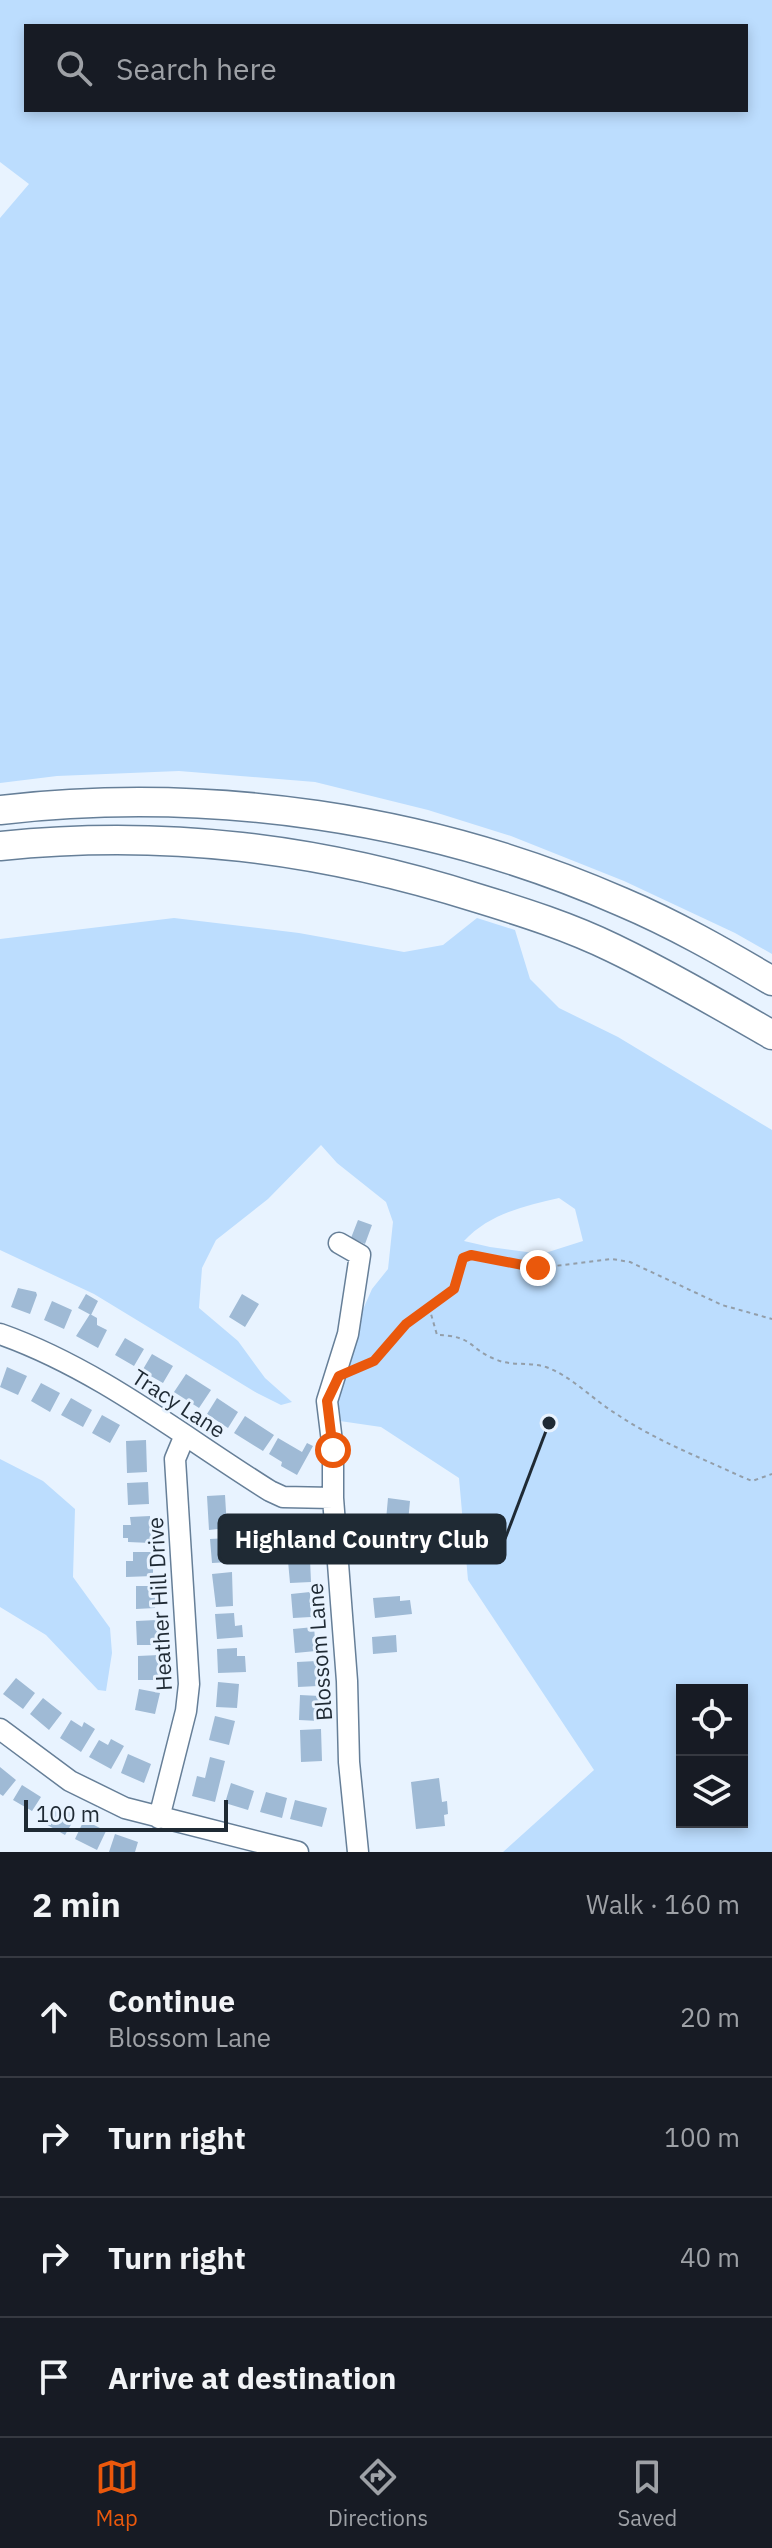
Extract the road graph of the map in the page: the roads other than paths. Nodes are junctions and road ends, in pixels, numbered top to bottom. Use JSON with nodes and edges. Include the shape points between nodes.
{"nodes":[{"id":1,"x":0,"y":810,"type":"edge"},
{"id":2,"x":0,"y":846,"type":"edge"},
{"id":3,"x":772,"y":981,"type":"edge"},
{"id":4,"x":772,"y":1035,"type":"edge"},
{"id":5,"x":339,"y":1243,"type":"dead end"},
{"id":6,"x":0,"y":1334,"type":"edge"},
{"id":7,"x":185,"y":1435,"type":"junction"},
{"id":8,"x":333,"y":1498,"type":"junction"},
{"id":9,"x":0,"y":1729,"type":"edge"},
{"id":10,"x":159,"y":1818,"type":"junction"},
{"id":11,"x":298,"y":1852,"type":"edge"},
{"id":12,"x":358,"y":1852,"type":"edge"}],
"edges":[{"from":1,"to":3,"type":"highway","via":[[127,802],[213,804],[333,817],[403,831],[481,851],[621,901]]},
{"from":2,"to":4,"type":"highway","via":[[55,840],[171,840],[295,853],[382,870],[524,913],[610,947]]},
{"from":5,"to":8,"type":"street","name":"Blossom Lane","via":[[360,1255],[348,1334],[327,1401]]},
{"from":6,"to":7,"type":"street","name":"Tracy Lane","via":[[86,1374]]},
{"from":7,"to":8,"type":"street","name":"Tracy Lane","via":[[283,1497]]},
{"from":7,"to":10,"type":"street","name":"Heather Hill Drive","via":[[175,1459],[189,1684]]},
{"from":8,"to":12,"type":"street","name":"Blossom Lane"},
{"from":9,"to":10,"type":"street","via":[[70,1781]]},
{"from":10,"to":11,"type":"street"}]}
